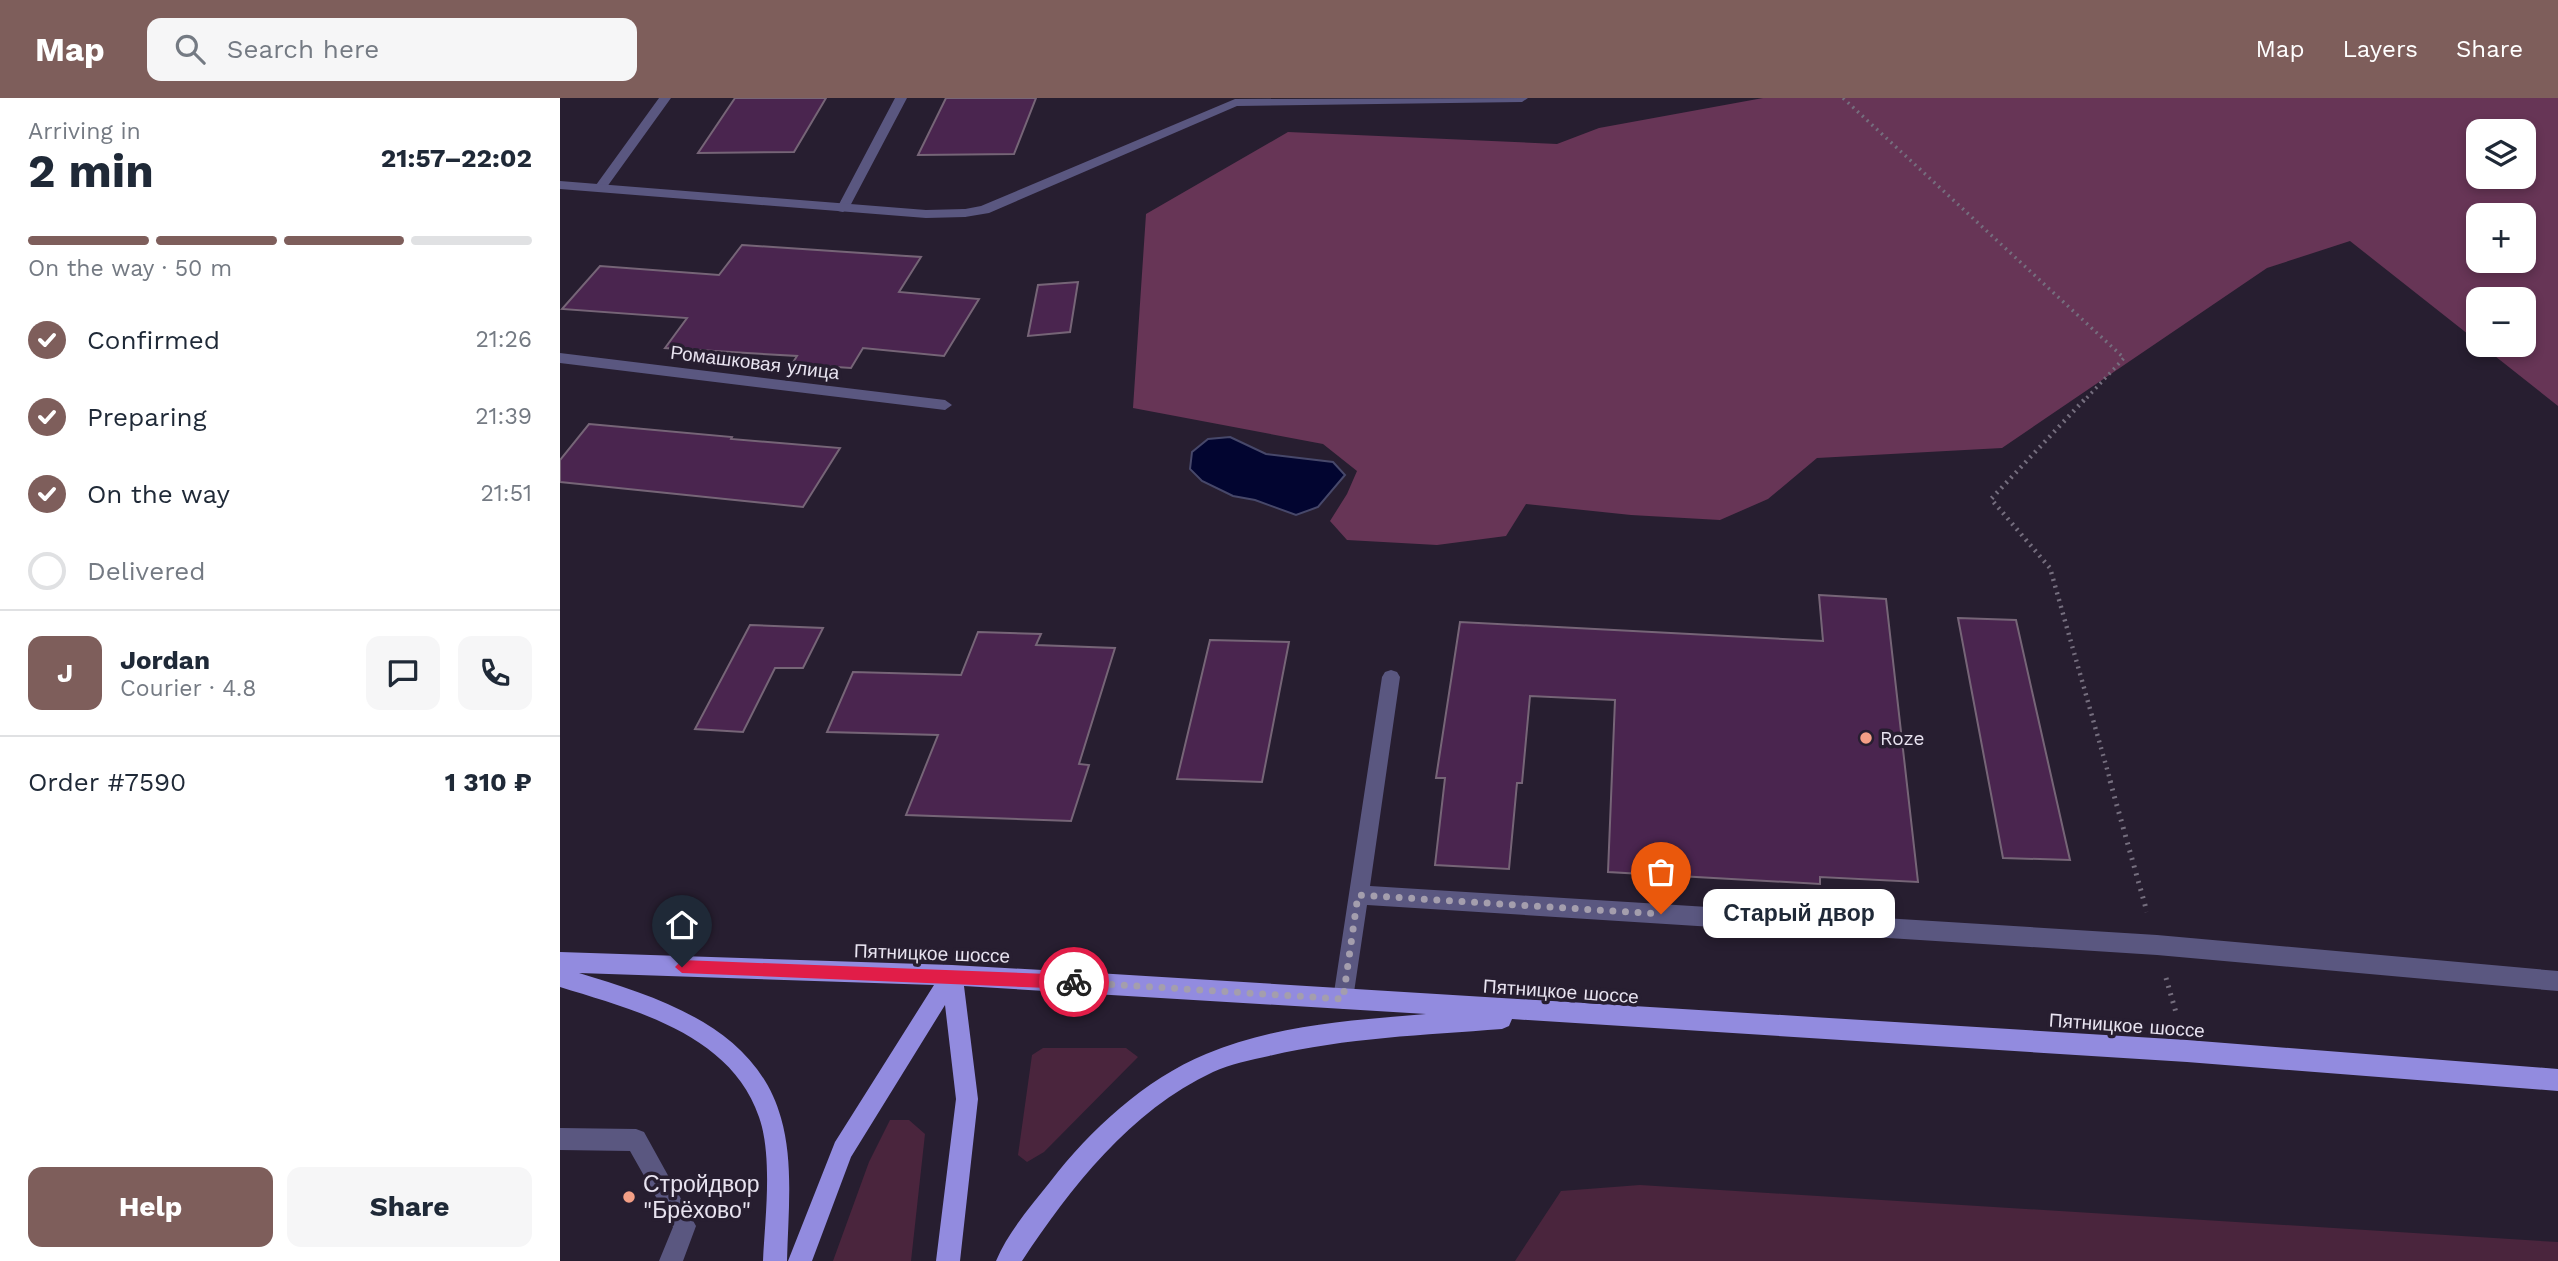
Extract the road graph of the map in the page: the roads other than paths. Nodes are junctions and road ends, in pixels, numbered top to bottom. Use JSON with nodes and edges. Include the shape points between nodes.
{"nodes":[{"id":1,"x":665,"y":98,"type":"edge"},
{"id":2,"x":901,"y":98,"type":"edge"},
{"id":3,"x":1522,"y":98,"type":"edge"},
{"id":4,"x":1292,"y":99,"type":"edge"},
{"id":5,"x":1361,"y":99,"type":"edge"},
{"id":6,"x":560,"y":185,"type":"edge"},
{"id":7,"x":600,"y":188,"type":"junction"},
{"id":8,"x":843,"y":208,"type":"junction"},
{"id":9,"x":560,"y":358,"type":"edge"},
{"id":10,"x":945,"y":405,"type":"dead end"},
{"id":11,"x":1391,"y":677,"type":"dead end"},
{"id":12,"x":1358,"y":895,"type":"junction"},
{"id":13,"x":560,"y":962,"type":"edge"},
{"id":14,"x":952,"y":975,"type":"junction"},
{"id":15,"x":560,"y":977,"type":"edge"},
{"id":16,"x":2558,"y":981,"type":"edge"},
{"id":17,"x":1343,"y":999,"type":"junction"},
{"id":18,"x":1564,"y":1014,"type":"junction"},
{"id":19,"x":2558,"y":1080,"type":"edge"},
{"id":20,"x":560,"y":1139,"type":"edge"},
{"id":21,"x":671,"y":1261,"type":"edge"},
{"id":22,"x":775,"y":1261,"type":"edge"},
{"id":23,"x":800,"y":1261,"type":"edge"},
{"id":24,"x":948,"y":1261,"type":"edge"},
{"id":25,"x":1007,"y":1261,"type":"edge"}],
"edges":[{"from":1,"to":7,"type":"street"},
{"from":2,"to":8,"type":"street"},
{"from":3,"to":5,"type":"street"},
{"from":4,"to":5,"type":"street"},
{"from":4,"to":8,"type":"street","via":[[1218,109],[984,210],[926,214]]},
{"from":6,"to":7,"type":"street"},
{"from":7,"to":8,"type":"street"},
{"from":9,"to":10,"type":"street","name":"Ромашковая улица"},
{"from":11,"to":12,"type":"street"},
{"from":12,"to":16,"type":"street","via":[[2157,945]]},
{"from":12,"to":17,"type":"street"},
{"from":13,"to":14,"type":"main road","name":"Пятницкое шоссе"},
{"from":14,"to":17,"type":"main road","name":"Пятницкое шоссе"},
{"from":14,"to":23,"type":"main road","via":[[843,1150]]},
{"from":14,"to":24,"type":"main road","via":[[967,1099]]},
{"from":15,"to":22,"type":"main road","via":[[660,1011],[717,1040],[752,1077],[771,1120]]},
{"from":17,"to":18,"type":"main road","name":"Пятницкое шоссе"},
{"from":18,"to":19,"type":"main road","name":"Пятницкое шоссе","via":[[2187,1051]]},
{"from":18,"to":25,"type":"main road","via":[[1379,1028],[1282,1041],[1211,1062],[1146,1100],[1082,1158]]},
{"from":20,"to":21,"type":"street","via":[[636,1140],[685,1226]]}]}
